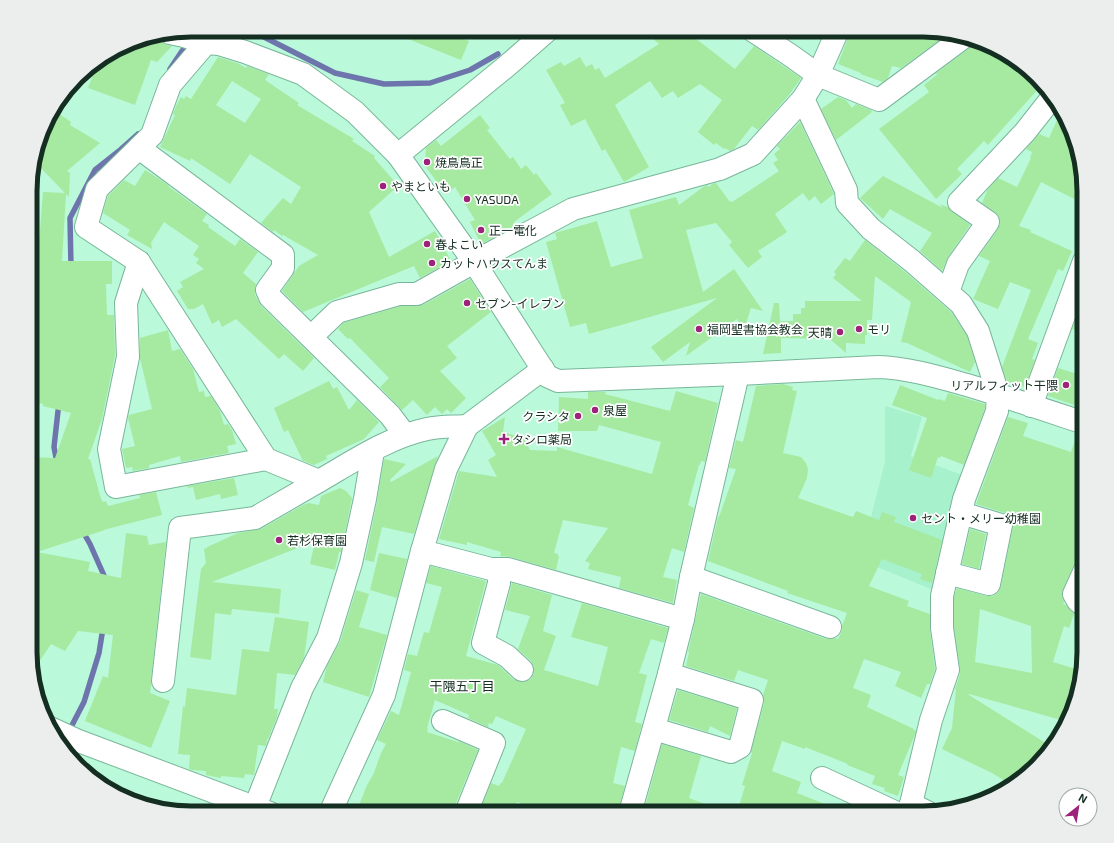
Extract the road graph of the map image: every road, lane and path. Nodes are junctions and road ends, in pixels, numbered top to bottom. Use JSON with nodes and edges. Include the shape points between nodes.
{"nodes":[{"id":1,"x":217,"y":37,"type":"edge"},
{"id":2,"x":540,"y":37,"type":"edge"},
{"id":3,"x":763,"y":37,"type":"edge"},
{"id":4,"x":835,"y":37,"type":"edge"},
{"id":5,"x":959,"y":41,"type":"edge"},
{"id":6,"x":818,"y":75,"type":"junction"},
{"id":7,"x":803,"y":99,"type":"junction"},
{"id":8,"x":1049,"y":102,"type":"edge"},
{"id":9,"x":139,"y":148,"type":"junction"},
{"id":10,"x":398,"y":156,"type":"junction"},
{"id":11,"x":138,"y":262,"type":"junction"},
{"id":12,"x":474,"y":262,"type":"junction"},
{"id":13,"x":1077,"y":280,"type":"edge"},
{"id":14,"x":948,"y":292,"type":"junction"},
{"id":15,"x":311,"y":338,"type":"junction"},
{"id":16,"x":543,"y":369,"type":"junction"},
{"id":17,"x":738,"y":374,"type":"junction"},
{"id":18,"x":998,"y":394,"type":"junction"},
{"id":19,"x":1031,"y":406,"type":"junction"},
{"id":20,"x":1077,"y":421,"type":"edge"},
{"id":21,"x":467,"y":426,"type":"junction"},
{"id":22,"x":405,"y":436,"type":"junction"},
{"id":23,"x":373,"y":451,"type":"junction"},
{"id":24,"x":266,"y":459,"type":"junction"},
{"id":25,"x":319,"y":481,"type":"junction"},
{"id":26,"x":961,"y":513,"type":"junction"},
{"id":27,"x":422,"y":551,"type":"junction"},
{"id":28,"x":499,"y":569,"type":"junction"},
{"id":29,"x":947,"y":573,"type":"junction"},
{"id":30,"x":691,"y":577,"type":"junction"},
{"id":31,"x":1077,"y":587,"type":"edge"},
{"id":32,"x":1077,"y":600,"type":"edge"},
{"id":33,"x":683,"y":619,"type":"junction"},
{"id":34,"x":830,"y":627,"type":"dead end"},
{"id":35,"x":522,"y":670,"type":"dead end"},
{"id":36,"x":669,"y":674,"type":"junction"},
{"id":37,"x":163,"y":682,"type":"dead end"},
{"id":38,"x":443,"y":721,"type":"dead end"},
{"id":39,"x":654,"y":729,"type":"junction"},
{"id":40,"x":61,"y":733,"type":"edge"},
{"id":41,"x":822,"y":778,"type":"dead end"},
{"id":42,"x":244,"y":806,"type":"edge"},
{"id":43,"x":252,"y":806,"type":"edge"},
{"id":44,"x":333,"y":806,"type":"edge"},
{"id":45,"x":469,"y":806,"type":"edge"},
{"id":46,"x":632,"y":806,"type":"edge"},
{"id":47,"x":899,"y":806,"type":"edge"},
{"id":48,"x":911,"y":806,"type":"edge"}],
"edges":[{"from":1,"to":9,"type":"street","via":[[170,85],[152,135]]},
{"from":1,"to":10,"type":"street","via":[[245,52],[303,74],[355,112]]},
{"from":2,"to":10,"type":"street"},
{"from":3,"to":6,"type":"street"},
{"from":4,"to":6,"type":"street"},
{"from":5,"to":6,"type":"street","via":[[879,100]]},
{"from":6,"to":7,"type":"street"},
{"from":7,"to":12,"type":"street","via":[[753,154],[720,169],[572,209]]},
{"from":7,"to":14,"type":"street","via":[[846,190],[847,203],[871,229]]},
{"from":8,"to":14,"type":"street","via":[[1025,132],[959,202],[988,222],[958,264]]},
{"from":9,"to":11,"type":"street","via":[[97,189],[86,227]]},
{"from":9,"to":15,"type":"street","via":[[283,255],[283,268],[266,290]]},
{"from":10,"to":12,"type":"street"},
{"from":11,"to":24,"type":"street"},
{"from":11,"to":24,"type":"street","via":[[126,303],[128,357],[109,449],[116,487]]},
{"from":12,"to":15,"type":"street","via":[[417,294],[399,294],[337,312]]},
{"from":12,"to":16,"type":"street"},
{"from":13,"to":19,"type":"street"},
{"from":14,"to":18,"type":"street","via":[[961,304],[978,331]]},
{"from":15,"to":22,"type":"street","via":[[390,415]]},
{"from":16,"to":17,"type":"street","via":[[547,376],[558,381]]},
{"from":16,"to":21,"type":"street"},
{"from":17,"to":18,"type":"street","via":[[896,368]]},
{"from":17,"to":30,"type":"street"},
{"from":18,"to":19,"type":"street"},
{"from":18,"to":26,"type":"street","via":[[997,411]]},
{"from":19,"to":20,"type":"street"},
{"from":21,"to":22,"type":"street","via":[[428,429]]},
{"from":21,"to":27,"type":"street","via":[[446,468]]},
{"from":22,"to":23,"type":"street"},
{"from":23,"to":25,"type":"street"},
{"from":23,"to":43,"type":"street","via":[[351,564],[328,638],[302,688]]},
{"from":24,"to":25,"type":"street"},
{"from":25,"to":37,"type":"street","via":[[255,518],[180,528]]},
{"from":26,"to":29,"type":"street"},
{"from":26,"to":29,"type":"street","via":[[1001,525],[988,584]]},
{"from":27,"to":28,"type":"street"},
{"from":27,"to":44,"type":"street","via":[[384,695]]},
{"from":28,"to":33,"type":"street","via":[[508,569]]},
{"from":28,"to":35,"type":"street","via":[[499,583],[483,643],[507,656]]},
{"from":29,"to":48,"type":"street","via":[[942,596],[942,628],[948,670],[931,720]]},
{"from":30,"to":33,"type":"street"},
{"from":30,"to":34,"type":"street"},
{"from":31,"to":32,"type":"street","via":[[1074,594]]},
{"from":33,"to":36,"type":"street"},
{"from":36,"to":39,"type":"street"},
{"from":36,"to":39,"type":"street","via":[[752,700],[740,747],[731,752]]},
{"from":38,"to":45,"type":"street","via":[[494,743]]},
{"from":39,"to":46,"type":"street"},
{"from":40,"to":42,"type":"street"},
{"from":41,"to":47,"type":"street"}]}
